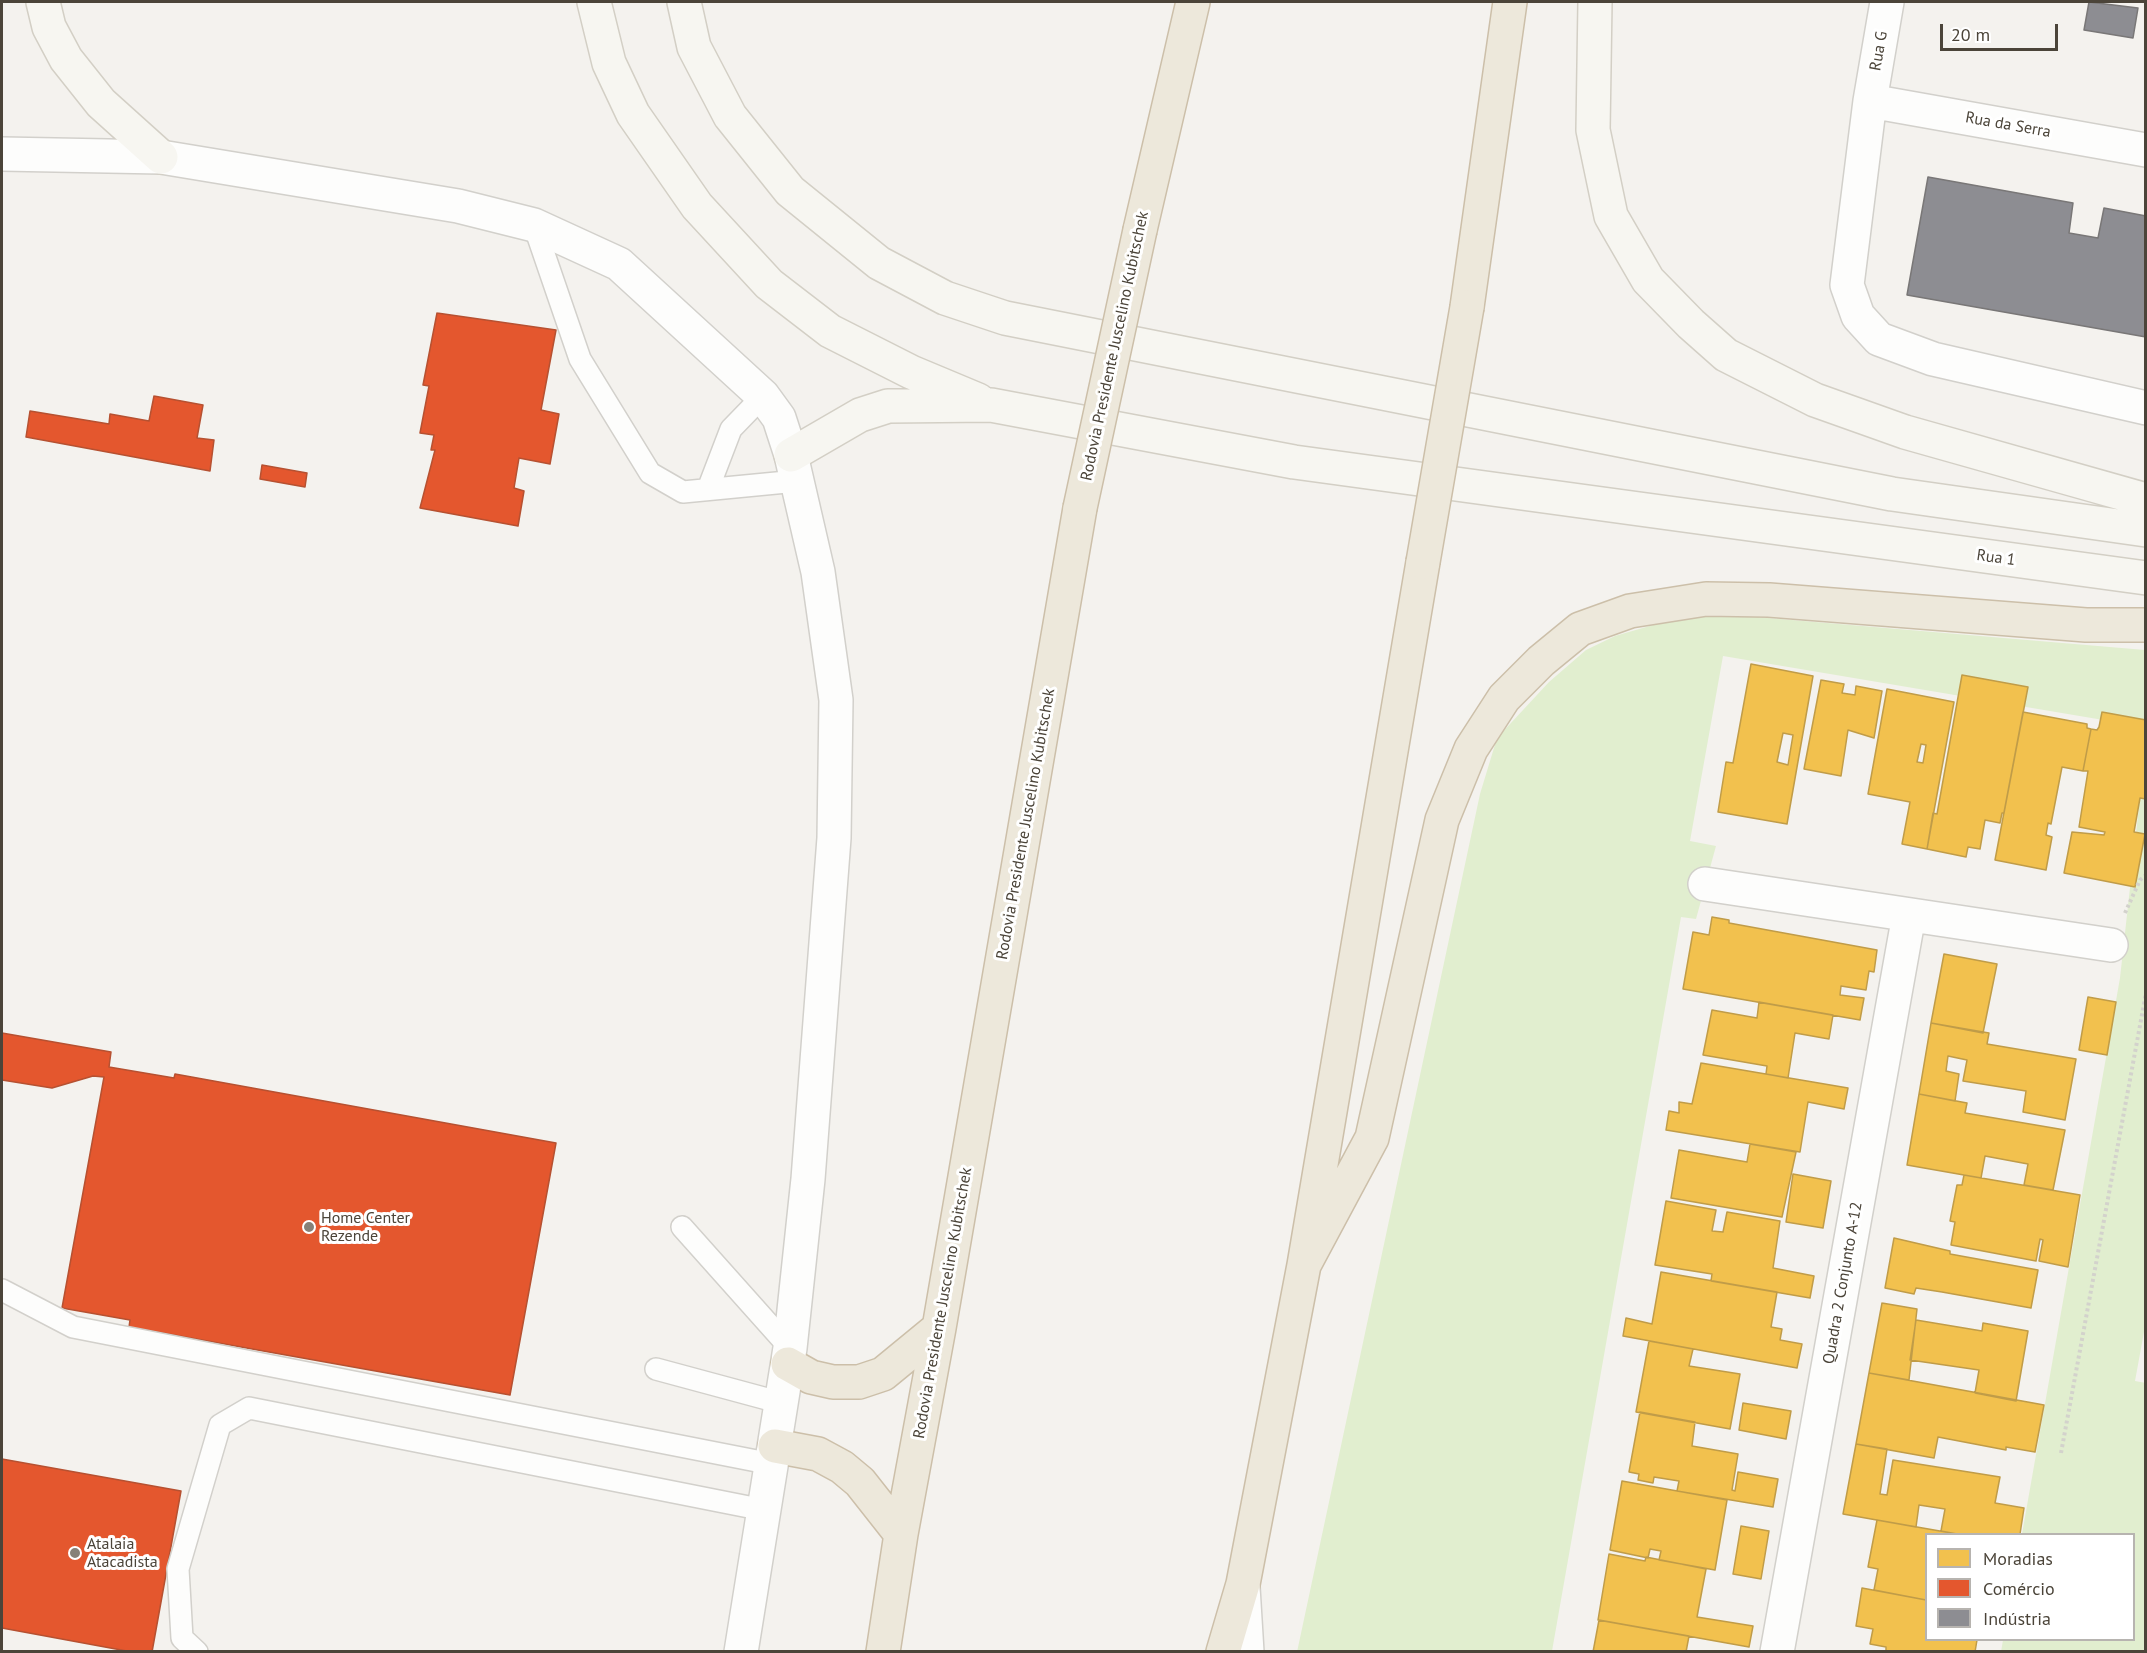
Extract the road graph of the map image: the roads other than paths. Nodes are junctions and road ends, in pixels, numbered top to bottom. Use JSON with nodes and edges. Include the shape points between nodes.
{"nodes":[{"id":1,"x":43,"y":2,"type":"edge"},
{"id":2,"x":594,"y":2,"type":"edge"},
{"id":3,"x":684,"y":2,"type":"edge"},
{"id":4,"x":1510,"y":2,"type":"edge"},
{"id":5,"x":1595,"y":2,"type":"edge"},
{"id":6,"x":1887,"y":2,"type":"edge"},
{"id":7,"x":1192,"y":4,"type":"edge"},
{"id":8,"x":1870,"y":101,"type":"junction"},
{"id":9,"x":2145,"y":150,"type":"edge"},
{"id":10,"x":2,"y":154,"type":"edge"},
{"id":11,"x":161,"y":157,"type":"junction"},
{"id":12,"x":534,"y":225,"type":"junction"},
{"id":13,"x":763,"y":396,"type":"junction"},
{"id":14,"x":990,"y":405,"type":"junction"},
{"id":15,"x":2145,"y":408,"type":"edge"},
{"id":16,"x":794,"y":468,"type":"junction"},
{"id":17,"x":708,"y":489,"type":"junction"},
{"id":18,"x":2145,"y":500,"type":"edge"},
{"id":19,"x":2145,"y":530,"type":"edge"},
{"id":20,"x":2145,"y":579,"type":"edge"},
{"id":21,"x":2145,"y":625,"type":"edge"},
{"id":22,"x":1706,"y":884,"type":"dead end"},
{"id":23,"x":1909,"y":915,"type":"junction"},
{"id":24,"x":2111,"y":945,"type":"dead end"},
{"id":25,"x":682,"y":1227,"type":"dead end"},
{"id":26,"x":1304,"y":1265,"type":"junction"},
{"id":27,"x":2,"y":1290,"type":"edge"},
{"id":28,"x":939,"y":1328,"type":"junction"},
{"id":29,"x":789,"y":1356,"type":"junction"},
{"id":30,"x":656,"y":1369,"type":"dead end"},
{"id":31,"x":782,"y":1403,"type":"junction"},
{"id":32,"x":774,"y":1455,"type":"junction"},
{"id":33,"x":764,"y":1510,"type":"junction"},
{"id":34,"x":901,"y":1534,"type":"junction"},
{"id":35,"x":1243,"y":1584,"type":"junction"},
{"id":36,"x":197,"y":1652,"type":"edge"},
{"id":37,"x":741,"y":1652,"type":"edge"},
{"id":38,"x":883,"y":1652,"type":"edge"},
{"id":39,"x":1222,"y":1652,"type":"edge"},
{"id":40,"x":1247,"y":1652,"type":"edge"},
{"id":41,"x":1777,"y":1652,"type":"edge"}],
"edges":[{"from":1,"to":11,"type":"main road","via":[[49,27],[66,59],[101,102]]},
{"from":2,"to":14,"type":"main road","via":[[609,63],[633,114],[697,206],[769,284],[830,331],[911,372]]},
{"from":3,"to":19,"type":"main road","via":[[693,47],[730,116],[790,191],[879,264],[945,298],[1005,318],[1892,494]]},
{"from":4,"to":26,"type":"highway","bridge":true,"via":[[1467,307]]},
{"from":5,"to":18,"type":"main road","via":[[1593,130],[1611,216],[1648,280],[1691,324],[1726,355],[1815,400],[1905,432]]},
{"from":6,"to":8,"type":"street","name":"Rua G"},
{"from":7,"to":28,"type":"highway","name":"Rodovia Presidente Juscelino Kubitschek","bridge":true,"via":[[1080,508]]},
{"from":8,"to":9,"type":"street","name":"Rua da Serra"},
{"from":8,"to":15,"type":"street","name":"Rua G","via":[[1847,285],[1858,316],[1879,339],[1933,359]]},
{"from":10,"to":11,"type":"street"},
{"from":11,"to":12,"type":"street","via":[[458,206]]},
{"from":12,"to":13,"type":"street","via":[[619,264]]},
{"from":12,"to":17,"type":"lane","via":[[580,359],[650,473],[683,492]]},
{"from":13,"to":16,"type":"street","via":[[779,418]]},
{"from":13,"to":17,"type":"lane","via":[[730,429]]},
{"from":14,"to":16,"type":"main road","via":[[888,406],[842,424]]},
{"from":14,"to":20,"type":"main road","name":"Rua 1","via":[[1294,462]]},
{"from":16,"to":17,"type":"lane"},
{"from":16,"to":29,"type":"street","via":[[818,572],[836,700],[834,838],[808,1179]]},
{"from":21,"to":26,"type":"highway","via":[[2086,625],[1769,600],[1706,599],[1630,610],[1580,629],[1504,698],[1471,750],[1442,820],[1372,1138]]},
{"from":22,"to":23,"type":"street"},
{"from":23,"to":24,"type":"street"},
{"from":23,"to":41,"type":"street","name":"Quadra 2 Conjunto A-12"},
{"from":25,"to":29,"type":"lane"},
{"from":26,"to":35,"type":"highway"},
{"from":27,"to":32,"type":"lane","via":[[73,1327]]},
{"from":28,"to":29,"type":"highway","via":[[883,1374],[859,1382],[812,1377]]},
{"from":28,"to":34,"type":"highway","name":"Rodovia Presidente Juscelino Kubitschek"},
{"from":29,"to":31,"type":"street"},
{"from":30,"to":31,"type":"lane"},
{"from":31,"to":32,"type":"street"},
{"from":32,"to":33,"type":"street"},
{"from":32,"to":34,"type":"highway","via":[[818,1454],[842,1467],[860,1482]]},
{"from":33,"to":36,"type":"lane","via":[[249,1408],[220,1425],[178,1569],[182,1638]]},
{"from":33,"to":37,"type":"street"},
{"from":34,"to":38,"type":"highway","name":"Rodovia Presidente Juscelino Kubitschek"},
{"from":35,"to":39,"type":"highway"},
{"from":35,"to":40,"type":"street"}]}
